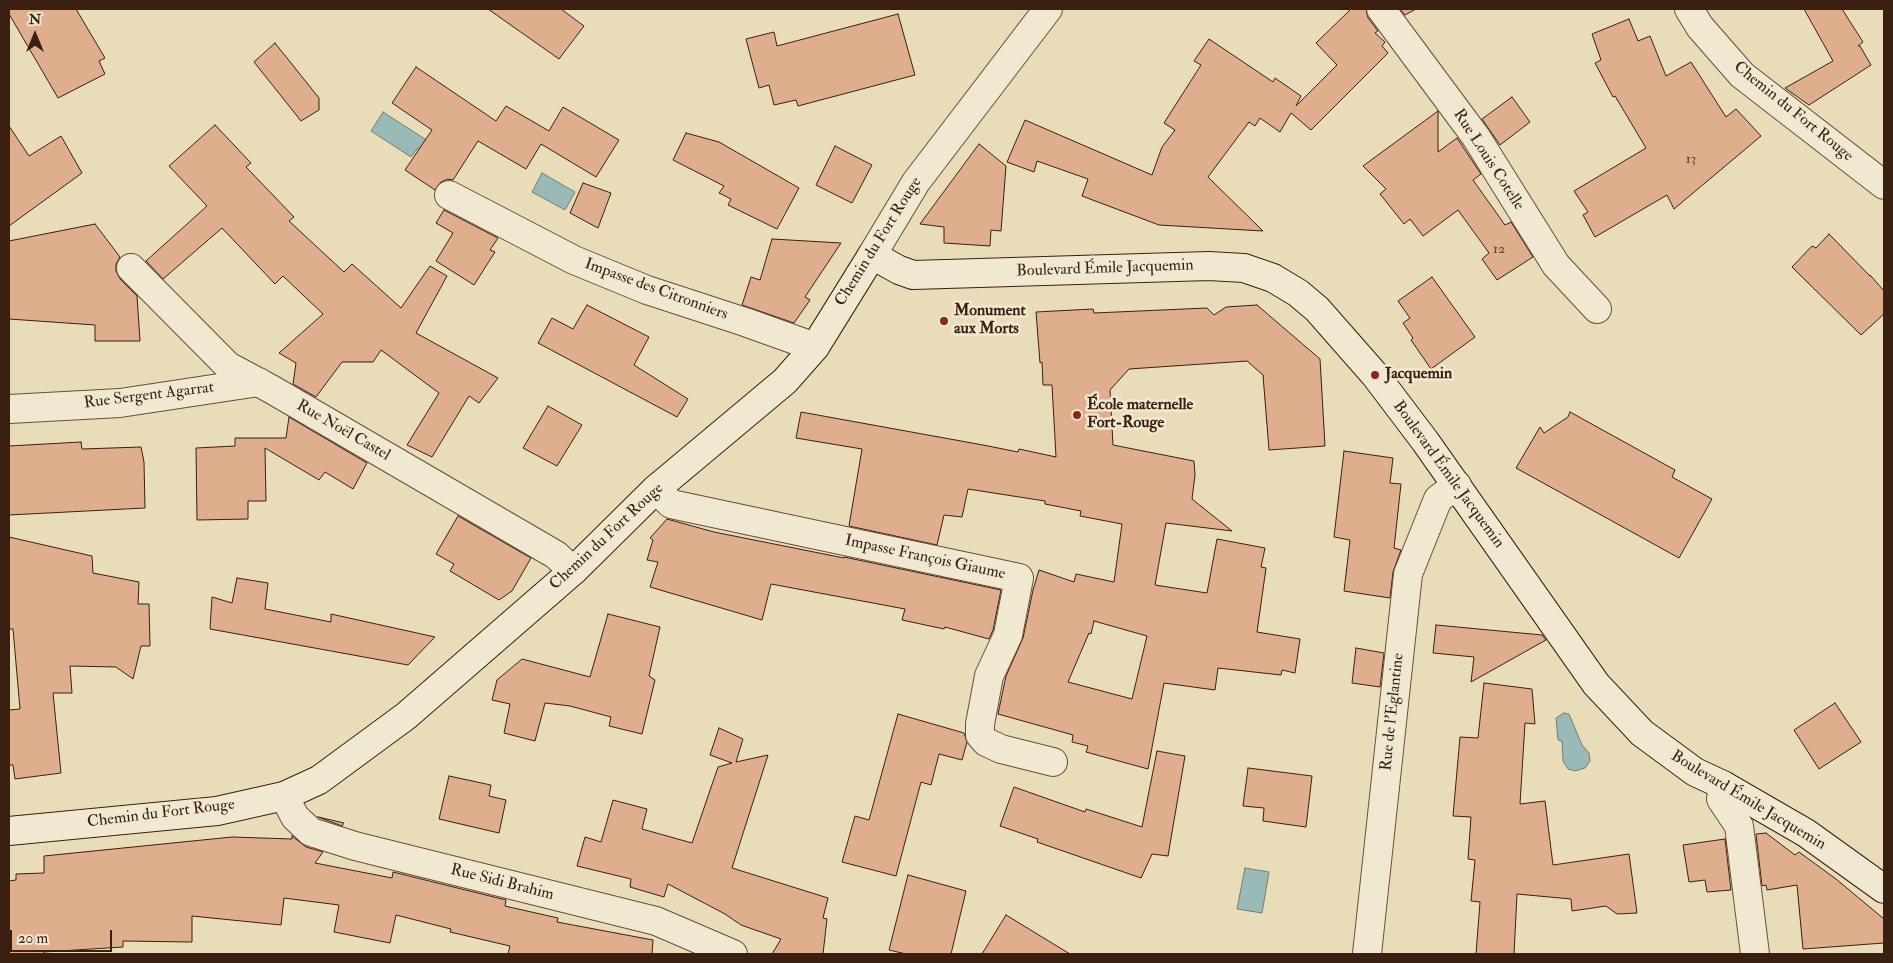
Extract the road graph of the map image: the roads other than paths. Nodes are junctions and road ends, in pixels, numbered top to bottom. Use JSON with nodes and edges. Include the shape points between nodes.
{"nodes":[{"id":1,"x":1048,"y":9,"type":"edge"},
{"id":2,"x":1381,"y":9,"type":"edge"},
{"id":3,"x":1689,"y":9,"type":"edge"},
{"id":4,"x":1884,"y":185,"type":"edge"},
{"id":5,"x":449,"y":194,"type":"dead end"},
{"id":6,"x":872,"y":255,"type":"junction"},
{"id":7,"x":131,"y":268,"type":"dead end"},
{"id":8,"x":1597,"y":309,"type":"dead end"},
{"id":9,"x":815,"y":347,"type":"junction"},
{"id":10,"x":259,"y":382,"type":"junction"},
{"id":11,"x":9,"y":409,"type":"edge"},
{"id":12,"x":1457,"y":485,"type":"junction"},
{"id":13,"x":656,"y":489,"type":"junction"},
{"id":14,"x":573,"y":571,"type":"junction"},
{"id":15,"x":1053,"y":762,"type":"dead end"},
{"id":16,"x":1723,"y":785,"type":"junction"},
{"id":17,"x":284,"y":796,"type":"junction"},
{"id":18,"x":9,"y":831,"type":"edge"},
{"id":19,"x":1884,"y":889,"type":"edge"},
{"id":20,"x":733,"y":954,"type":"edge"},
{"id":21,"x":1367,"y":954,"type":"edge"},
{"id":22,"x":1755,"y":954,"type":"edge"}],
"edges":[{"from":1,"to":6,"type":"street","name":"Chemin du Fort Rouge","via":[[916,182]]},
{"from":2,"to":8,"type":"street","name":"Rue Louis Cotelle","via":[[1476,137],[1556,265]]},
{"from":3,"to":4,"type":"street","name":"Chemin du Fort Rouge","via":[[1700,27],[1742,75]]},
{"from":5,"to":9,"type":"street","name":"Impasse des Citronniers","via":[[574,260],[647,290]]},
{"from":6,"to":9,"type":"street","name":"Chemin du Fort Rouge"},
{"from":6,"to":12,"type":"street","name":"Boulevard Émile Jacquemin","via":[[913,275],[1209,266],[1244,268],[1273,278],[1317,309],[1375,375]]},
{"from":7,"to":10,"type":"street","name":"Rue Noël Castel","via":[[228,366]]},
{"from":9,"to":13,"type":"street","name":"Chemin du Fort Rouge","via":[[785,381]]},
{"from":10,"to":11,"type":"street","name":"Rue Sergent Agarrat","via":[[120,403]]},
{"from":10,"to":14,"type":"street","name":"Rue Noël Castel","via":[[556,555]]},
{"from":12,"to":16,"type":"street","name":"Boulevard Émile Jacquemin","via":[[1596,684],[1642,733],[1695,772]]},
{"from":12,"to":21,"type":"street","name":"Rue de l'Eglantine","via":[[1438,499],[1408,574]]},
{"from":13,"to":14,"type":"street","name":"Chemin du Fort Rouge"},
{"from":13,"to":15,"type":"street","name":"Impasse François Giaume","via":[[671,504],[1019,578],[1008,635],[989,676],[980,735],[1001,749]]},
{"from":14,"to":17,"type":"street","name":"Chemin du Fort Rouge","via":[[406,716],[319,780]]},
{"from":16,"to":19,"type":"street","name":"Boulevard Émile Jacquemin","via":[[1806,834]]},
{"from":16,"to":22,"type":"street","via":[[1721,798],[1739,826]]},
{"from":17,"to":18,"type":"street","name":"Chemin du Fort Rouge","via":[[216,811]]},
{"from":17,"to":20,"type":"street","name":"Rue Sidi Brahim","via":[[295,817],[311,832],[355,846],[656,921]]}]}
